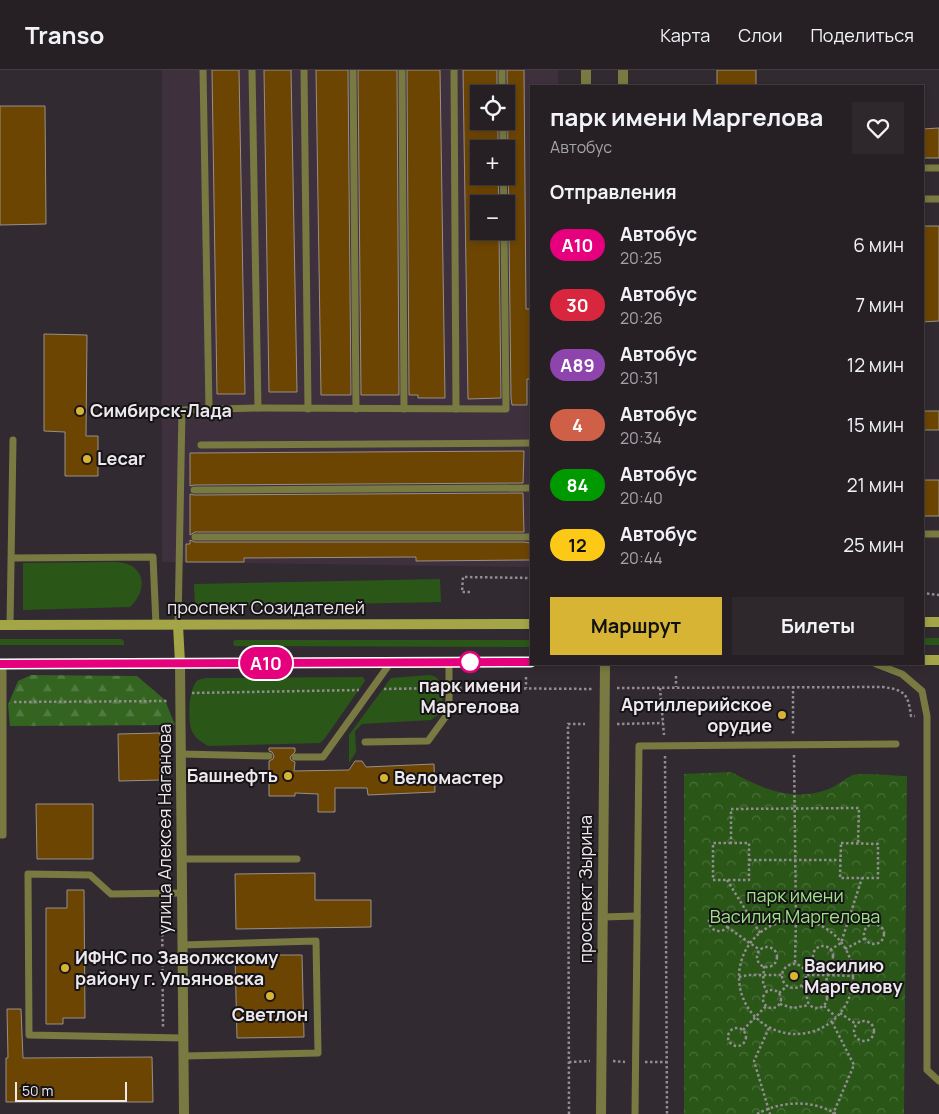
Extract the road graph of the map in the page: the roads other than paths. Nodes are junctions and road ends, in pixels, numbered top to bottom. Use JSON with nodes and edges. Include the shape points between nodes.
{"nodes":[{"id":1,"x":203,"y":70,"type":"edge"},
{"id":2,"x":252,"y":70,"type":"edge"},
{"id":3,"x":304,"y":70,"type":"edge"},
{"id":4,"x":353,"y":70,"type":"edge"},
{"id":5,"x":402,"y":70,"type":"edge"},
{"id":6,"x":454,"y":70,"type":"edge"},
{"id":7,"x":502,"y":70,"type":"edge"},
{"id":8,"x":586,"y":70,"type":"edge"},
{"id":9,"x":623,"y":70,"type":"edge"},
{"id":10,"x":502,"y":85,"type":"edge"},
{"id":11,"x":586,"y":85,"type":"edge"},
{"id":12,"x":623,"y":85,"type":"edge"},
{"id":13,"x":924,"y":168,"type":"edge"},
{"id":14,"x":939,"y":168,"type":"edge"},
{"id":15,"x":924,"y":199,"type":"edge"},
{"id":16,"x":939,"y":199,"type":"edge"},
{"id":17,"x":504,"y":240,"type":"edge"},
{"id":18,"x":258,"y":408,"type":"junction"},
{"id":19,"x":209,"y":409,"type":"junction"},
{"id":20,"x":308,"y":409,"type":"junction"},
{"id":21,"x":356,"y":409,"type":"junction"},
{"id":22,"x":404,"y":409,"type":"junction"},
{"id":23,"x":456,"y":409,"type":"junction"},
{"id":24,"x":13,"y":440,"type":"dead end"},
{"id":25,"x":530,"y":443,"type":"edge"},
{"id":26,"x":201,"y":445,"type":"dead end"},
{"id":27,"x":530,"y":488,"type":"edge"},
{"id":28,"x":194,"y":490,"type":"dead end"},
{"id":29,"x":924,"y":534,"type":"edge"},
{"id":30,"x":939,"y":534,"type":"edge"},
{"id":31,"x":195,"y":537,"type":"dead end"},
{"id":32,"x":530,"y":537,"type":"edge"},
{"id":33,"x":12,"y":558,"type":"junction"},
{"id":34,"x":924,"y":622,"type":"edge"},
{"id":35,"x":939,"y":622,"type":"edge"},
{"id":36,"x":178,"y":624,"type":"junction"},
{"id":37,"x":530,"y":624,"type":"edge"},
{"id":38,"x":5,"y":625,"type":"edge"},
{"id":39,"x":156,"y":625,"type":"junction"},
{"id":40,"x":924,"y":660,"type":"edge"},
{"id":41,"x":939,"y":660,"type":"edge"},
{"id":42,"x":391,"y":662,"type":"junction"},
{"id":43,"x":449,"y":662,"type":"junction"},
{"id":44,"x":530,"y":662,"type":"edge"},
{"id":45,"x":180,"y":663,"type":"junction"},
{"id":46,"x":2,"y":664,"type":"edge"},
{"id":47,"x":605,"y":665,"type":"edge"},
{"id":48,"x":879,"y":665,"type":"edge"},
{"id":49,"x":2,"y":739,"type":"edge"},
{"id":50,"x":365,"y":742,"type":"dead end"},
{"id":51,"x":896,"y":744,"type":"dead end"},
{"id":52,"x":181,"y":754,"type":"junction"},
{"id":53,"x":269,"y":756,"type":"dead end"},
{"id":54,"x":295,"y":757,"type":"dead end"},
{"id":55,"x":0,"y":835,"type":"edge"},
{"id":56,"x":182,"y":859,"type":"junction"},
{"id":57,"x":297,"y":859,"type":"dead end"},
{"id":58,"x":182,"y":893,"type":"junction"},
{"id":59,"x":637,"y":916,"type":"junction"},
{"id":60,"x":602,"y":917,"type":"junction"},
{"id":61,"x":182,"y":945,"type":"junction"},
{"id":62,"x":183,"y":1038,"type":"junction"},
{"id":63,"x":183,"y":1056,"type":"junction"},
{"id":64,"x":939,"y":1081,"type":"edge"},
{"id":65,"x":184,"y":1114,"type":"edge"},
{"id":66,"x":601,"y":1114,"type":"edge"},
{"id":67,"x":636,"y":1114,"type":"edge"}],
"edges":[{"from":1,"to":19,"type":"lane"},
{"from":2,"to":18,"type":"lane"},
{"from":3,"to":20,"type":"lane"},
{"from":4,"to":21,"type":"lane"},
{"from":5,"to":22,"type":"lane"},
{"from":6,"to":23,"type":"lane"},
{"from":7,"to":10,"type":"lane"},
{"from":8,"to":11,"type":"street"},
{"from":9,"to":12,"type":"street"},
{"from":13,"to":14,"type":"lane"},
{"from":15,"to":16,"type":"lane"},
{"from":17,"to":23,"type":"lane","via":[[506,409]]},
{"from":18,"to":19,"type":"lane"},
{"from":18,"to":20,"type":"lane"},
{"from":19,"to":36,"type":"lane","via":[[182,410]]},
{"from":20,"to":21,"type":"lane"},
{"from":21,"to":22,"type":"lane"},
{"from":22,"to":23,"type":"lane"},
{"from":24,"to":33,"type":"lane"},
{"from":25,"to":26,"type":"lane"},
{"from":27,"to":28,"type":"lane"},
{"from":29,"to":30,"type":"lane"},
{"from":31,"to":32,"type":"lane"},
{"from":33,"to":38,"type":"lane"},
{"from":33,"to":39,"type":"lane","via":[[153,557]]},
{"from":34,"to":35,"type":"main road"},
{"from":36,"to":37,"type":"main road","name":"проспект Созидателей"},
{"from":36,"to":39,"type":"main road","name":"проспект Созидателей"},
{"from":36,"to":45,"type":"main road"},
{"from":38,"to":39,"type":"main road","name":"проспект Созидателей"},
{"from":40,"to":41,"type":"main road"},
{"from":42,"to":43,"type":"main road"},
{"from":42,"to":45,"type":"main road"},
{"from":42,"to":54,"type":"lane","via":[[323,758]]},
{"from":43,"to":44,"type":"main road"},
{"from":43,"to":50,"type":"lane","via":[[449,712],[428,741]]},
{"from":45,"to":46,"type":"main road"},
{"from":45,"to":52,"type":"street","name":"улица Алексея Наганова"},
{"from":46,"to":49,"type":"lane"},
{"from":47,"to":60,"type":"street","name":"проспект Зырина"},
{"from":48,"to":64,"type":"lane","via":[[902,674],[922,691],[927,716],[927,1070]]},
{"from":49,"to":55,"type":"lane","via":[[3,835]]},
{"from":51,"to":59,"type":"lane","via":[[639,746]]},
{"from":52,"to":53,"type":"lane"},
{"from":52,"to":56,"type":"street","name":"улица Алексея Наганова"},
{"from":56,"to":57,"type":"lane"},
{"from":56,"to":58,"type":"street","name":"улица Алексея Наганова"},
{"from":58,"to":61,"type":"street","name":"улица Алексея Наганова"},
{"from":58,"to":62,"type":"lane","via":[[111,894],[90,876],[28,874],[29,1035]]},
{"from":59,"to":60,"type":"lane"},
{"from":59,"to":67,"type":"lane"},
{"from":60,"to":66,"type":"street","name":"проспект Зырина"},
{"from":61,"to":62,"type":"street","name":"улица Алексея Наганова"},
{"from":61,"to":63,"type":"lane","via":[[316,941],[318,1053]]},
{"from":62,"to":63,"type":"street","name":"улица Алексея Наганова"},
{"from":63,"to":65,"type":"street","name":"улица Алексея Наганова"}]}
